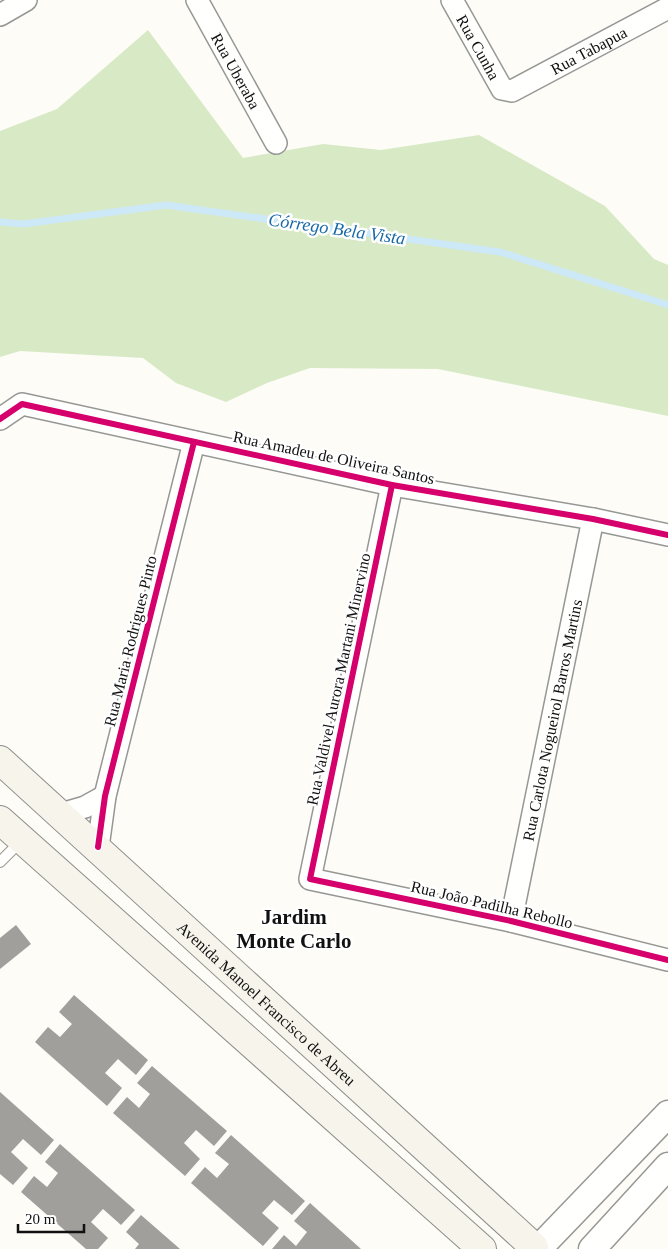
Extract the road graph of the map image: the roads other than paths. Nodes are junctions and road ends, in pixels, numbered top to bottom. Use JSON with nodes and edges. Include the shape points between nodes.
{"nodes":[{"id":1,"x":26,"y":0,"type":"edge"},
{"id":2,"x":197,"y":0,"type":"edge"},
{"id":3,"x":452,"y":0,"type":"edge"},
{"id":4,"x":668,"y":8,"type":"edge"},
{"id":5,"x":0,"y":15,"type":"edge"},
{"id":6,"x":507,"y":91,"type":"joint"},
{"id":7,"x":276,"y":143,"type":"dead end"},
{"id":8,"x":0,"y":419,"type":"edge"},
{"id":9,"x":194,"y":442,"type":"junction"},
{"id":10,"x":392,"y":485,"type":"junction"},
{"id":11,"x":593,"y":519,"type":"junction"},
{"id":12,"x":668,"y":535,"type":"edge"},
{"id":13,"x":0,"y":760,"type":"edge"},
{"id":14,"x":105,"y":796,"type":"junction"},
{"id":15,"x":61,"y":814,"type":"junction"},
{"id":16,"x":0,"y":820,"type":"edge"},
{"id":17,"x":22,"y":840,"type":"junction"},
{"id":18,"x":98,"y":847,"type":"junction"},
{"id":19,"x":0,"y":862,"type":"edge"},
{"id":20,"x":310,"y":879,"type":"joint"},
{"id":21,"x":511,"y":922,"type":"junction"},
{"id":22,"x":668,"y":960,"type":"edge"},
{"id":23,"x":668,"y":1114,"type":"edge"},
{"id":24,"x":668,"y":1166,"type":"edge"},
{"id":25,"x":539,"y":1248,"type":"edge"},
{"id":26,"x":482,"y":1249,"type":"edge"},
{"id":27,"x":592,"y":1249,"type":"edge"}],
"edges":[{"from":1,"to":5,"type":"street"},
{"from":2,"to":7,"type":"street","name":"Rua Uberaba"},
{"from":3,"to":6,"type":"street","name":"Rua Cunha","via":[[502,89]]},
{"from":4,"to":6,"type":"street","name":"Rua Tabapua"},
{"from":8,"to":9,"type":"street","name":"Rua Amadeu de Oliveira Santos","via":[[22,404]]},
{"from":9,"to":10,"type":"street","name":"Rua Amadeu de Oliveira Santos"},
{"from":9,"to":14,"type":"street","name":"Rua Maria Rodrigues Pinto"},
{"from":10,"to":11,"type":"street","name":"Rua Amadeu de Oliveira Santos"},
{"from":10,"to":20,"type":"street","name":"Rua Valdivel Aurora Martani Minervino"},
{"from":11,"to":12,"type":"street","name":"Rua Amadeu de Oliveira Santos"},
{"from":11,"to":21,"type":"street","name":"Rua Carlota Nogueirol Barros Martins"},
{"from":13,"to":15,"type":"main road","name":"Avenida Manoel Francisco de Abreu"},
{"from":14,"to":15,"type":"street","via":[[85,807]]},
{"from":14,"to":18,"type":"street","name":"Rua Maria Rodrigues Pinto"},
{"from":15,"to":18,"type":"main road","name":"Avenida Manoel Francisco de Abreu"},
{"from":16,"to":17,"type":"main road"},
{"from":17,"to":19,"type":"lane"},
{"from":17,"to":26,"type":"main road"},
{"from":18,"to":25,"type":"main road","name":"Avenida Manoel Francisco de Abreu"},
{"from":20,"to":21,"type":"street","name":"Rua João Padilha Rebollo"},
{"from":21,"to":22,"type":"street","name":"Rua João Padilha Rebollo"},
{"from":23,"to":25,"type":"street"},
{"from":24,"to":27,"type":"street"}]}
